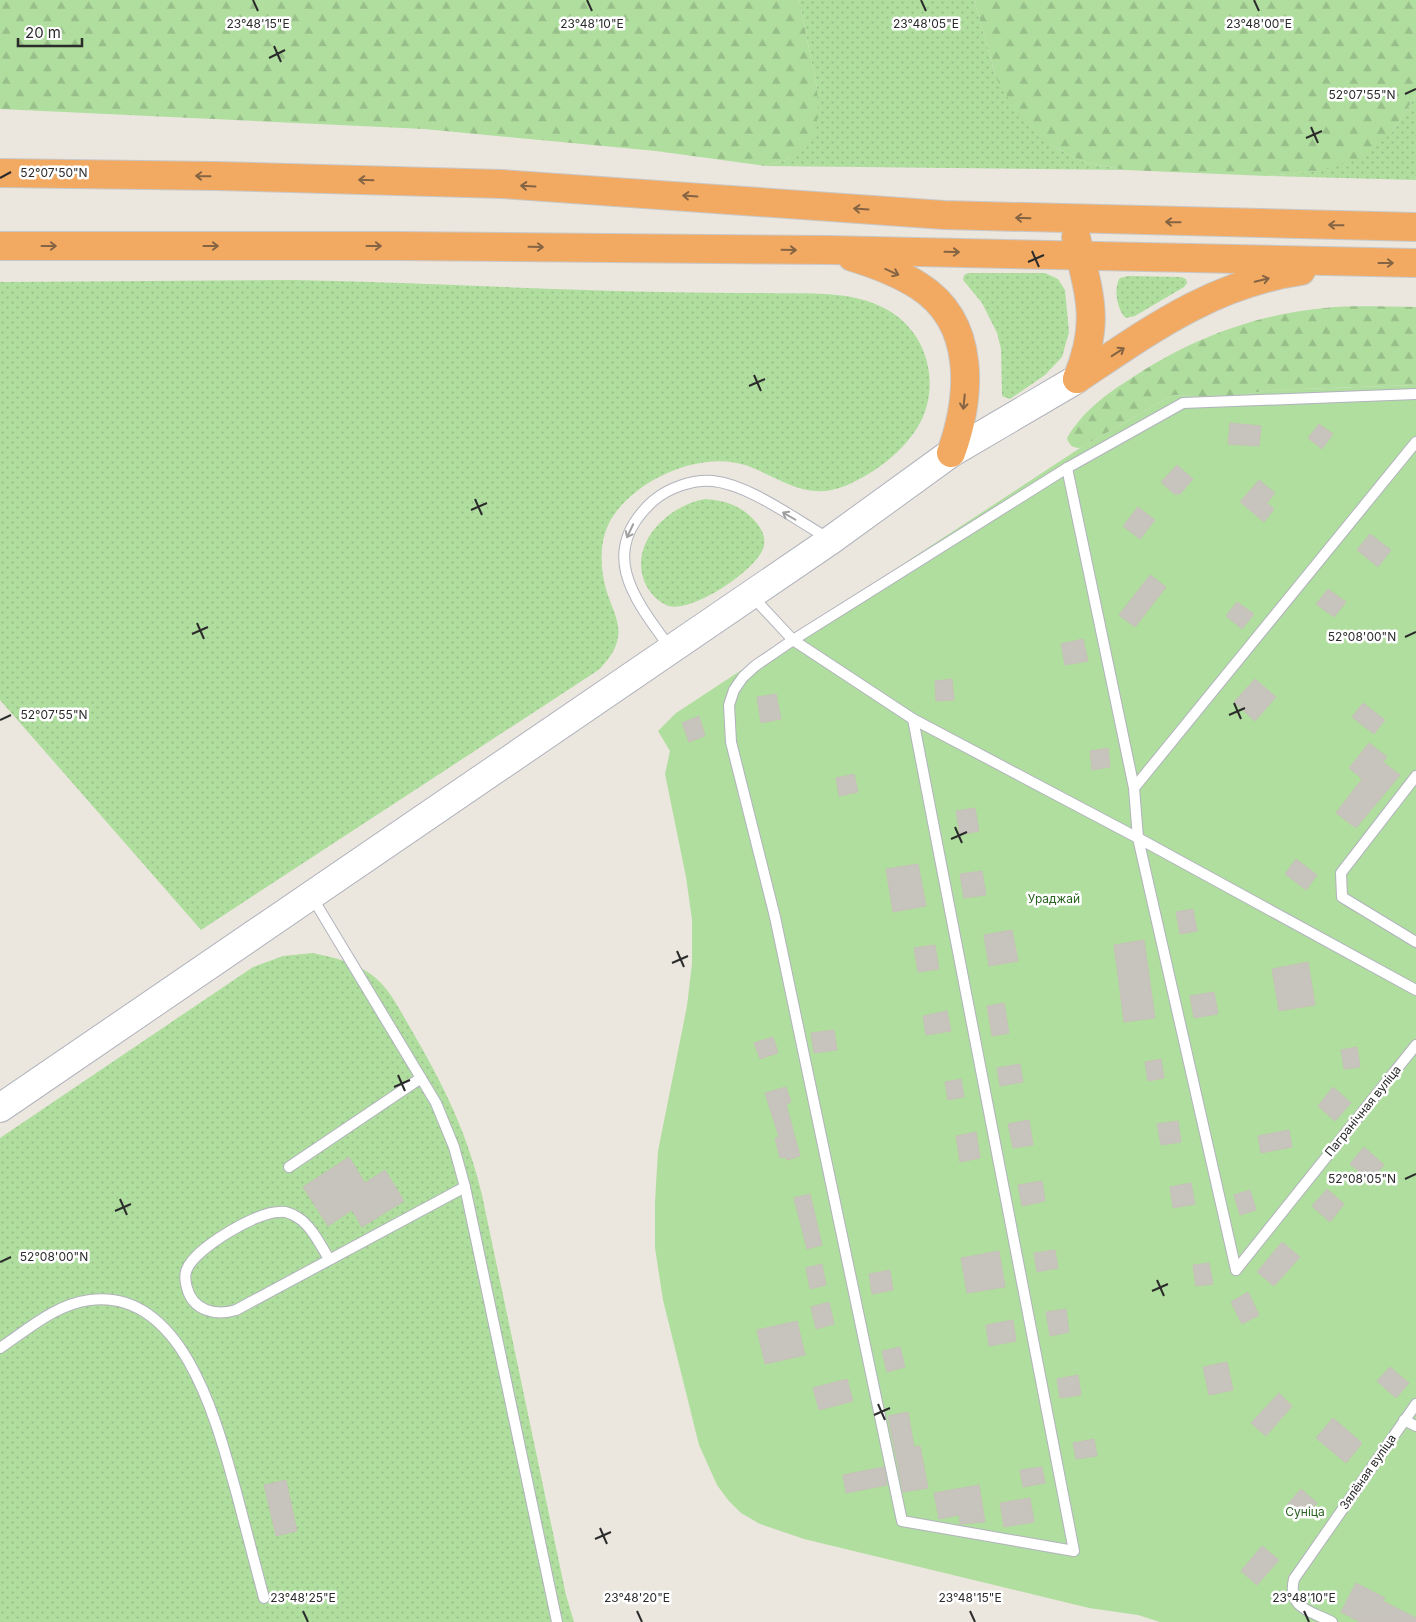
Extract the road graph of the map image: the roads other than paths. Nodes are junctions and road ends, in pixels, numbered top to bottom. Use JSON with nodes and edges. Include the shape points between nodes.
{"nodes":[{"id":1,"x":0,"y":173,"type":"edge"},
{"id":2,"x":1072,"y":219,"type":"junction"},
{"id":3,"x":1416,"y":226,"type":"edge"},
{"id":4,"x":0,"y":246,"type":"edge"},
{"id":5,"x":830,"y":250,"type":"junction"},
{"id":6,"x":1080,"y":254,"type":"junction"},
{"id":7,"x":1356,"y":263,"type":"junction"},
{"id":8,"x":1416,"y":263,"type":"edge"},
{"id":9,"x":1077,"y":379,"type":"junction"},
{"id":10,"x":1416,"y":394,"type":"edge"},
{"id":11,"x":1416,"y":442,"type":"edge"},
{"id":12,"x":951,"y":453,"type":"junction"},
{"id":13,"x":1067,"y":468,"type":"junction"},
{"id":14,"x":831,"y":540,"type":"junction"},
{"id":15,"x":751,"y":595,"type":"junction"},
{"id":16,"x":793,"y":640,"type":"junction"},
{"id":17,"x":672,"y":650,"type":"junction"},
{"id":18,"x":913,"y":719,"type":"junction"},
{"id":19,"x":1416,"y":776,"type":"edge"},
{"id":20,"x":1134,"y":788,"type":"junction"},
{"id":21,"x":1138,"y":838,"type":"junction"},
{"id":22,"x":311,"y":897,"type":"junction"},
{"id":23,"x":1416,"y":942,"type":"edge"},
{"id":24,"x":1416,"y":990,"type":"edge"},
{"id":25,"x":1416,"y":1045,"type":"edge"},
{"id":26,"x":421,"y":1078,"type":"junction"},
{"id":27,"x":0,"y":1108,"type":"edge"},
{"id":28,"x":289,"y":1167,"type":"dead end"},
{"id":29,"x":465,"y":1188,"type":"junction"},
{"id":30,"x":329,"y":1259,"type":"junction"},
{"id":31,"x":0,"y":1348,"type":"edge"},
{"id":32,"x":1416,"y":1404,"type":"edge"},
{"id":33,"x":1404,"y":1420,"type":"junction"},
{"id":34,"x":1416,"y":1426,"type":"edge"},
{"id":35,"x":264,"y":1598,"type":"dead end"},
{"id":36,"x":557,"y":1622,"type":"edge"},
{"id":37,"x":1332,"y":1622,"type":"edge"}],
"edges":[{"from":2,"to":1,"type":"highway","one_way":true,"via":[[944,215],[502,184]]},
{"from":3,"to":2,"type":"highway","one_way":true},
{"from":2,"to":6,"type":"highway"},
{"from":4,"to":5,"type":"highway","one_way":true},
{"from":5,"to":6,"type":"highway","one_way":true},
{"from":5,"to":12,"type":"highway","one_way":true,"via":[[897,274],[920,287],[943,307],[957,332],[965,357],[962,417]]},
{"from":6,"to":7,"type":"highway"},
{"from":6,"to":9,"type":"highway","via":[[1092,316],[1090,343]]},
{"from":7,"to":8,"type":"highway","one_way":true},
{"from":9,"to":7,"type":"highway","one_way":true,"via":[[1201,301],[1240,285]]},
{"from":9,"to":12,"type":"street"},
{"from":10,"to":13,"type":"lane","via":[[1183,403]]},
{"from":11,"to":20,"type":"lane"},
{"from":12,"to":14,"type":"street"},
{"from":13,"to":16,"type":"lane"},
{"from":13,"to":20,"type":"lane"},
{"from":14,"to":15,"type":"street"},
{"from":14,"to":17,"type":"lane","one_way":true,"via":[[732,485],[693,482],[661,495],[640,512],[629,529],[623,564],[637,602]]},
{"from":15,"to":16,"type":"lane"},
{"from":15,"to":17,"type":"street"},
{"from":16,"to":18,"type":"lane"},
{"from":16,"to":18,"type":"lane","via":[[743,676],[729,705],[728,723],[790,988],[902,1521],[1074,1551]]},
{"from":17,"to":22,"type":"street"},
{"from":18,"to":21,"type":"lane"},
{"from":19,"to":23,"type":"lane","via":[[1340,873],[1342,897]]},
{"from":20,"to":21,"type":"lane"},
{"from":21,"to":24,"type":"lane"},
{"from":21,"to":25,"type":"lane","name":"Пагранічная вуліца","via":[[1236,1270]]},
{"from":22,"to":26,"type":"lane"},
{"from":22,"to":27,"type":"street"},
{"from":26,"to":28,"type":"lane"},
{"from":26,"to":29,"type":"lane","via":[[446,1125]]},
{"from":29,"to":30,"type":"lane"},
{"from":29,"to":36,"type":"lane"},
{"from":30,"to":30,"type":"lane","via":[[236,1310],[224,1313],[212,1312],[194,1302],[185,1281],[191,1261],[201,1251],[252,1220],[279,1212],[299,1218]]},
{"from":31,"to":35,"type":"lane","via":[[48,1316],[90,1300],[114,1301],[153,1319],[186,1356],[208,1400]]},
{"from":32,"to":33,"type":"lane","name":"Зялёная вуліца"},
{"from":33,"to":34,"type":"lane"},
{"from":33,"to":37,"type":"lane","name":"Зялёная вуліца","via":[[1294,1579],[1291,1592],[1298,1605]]}]}
